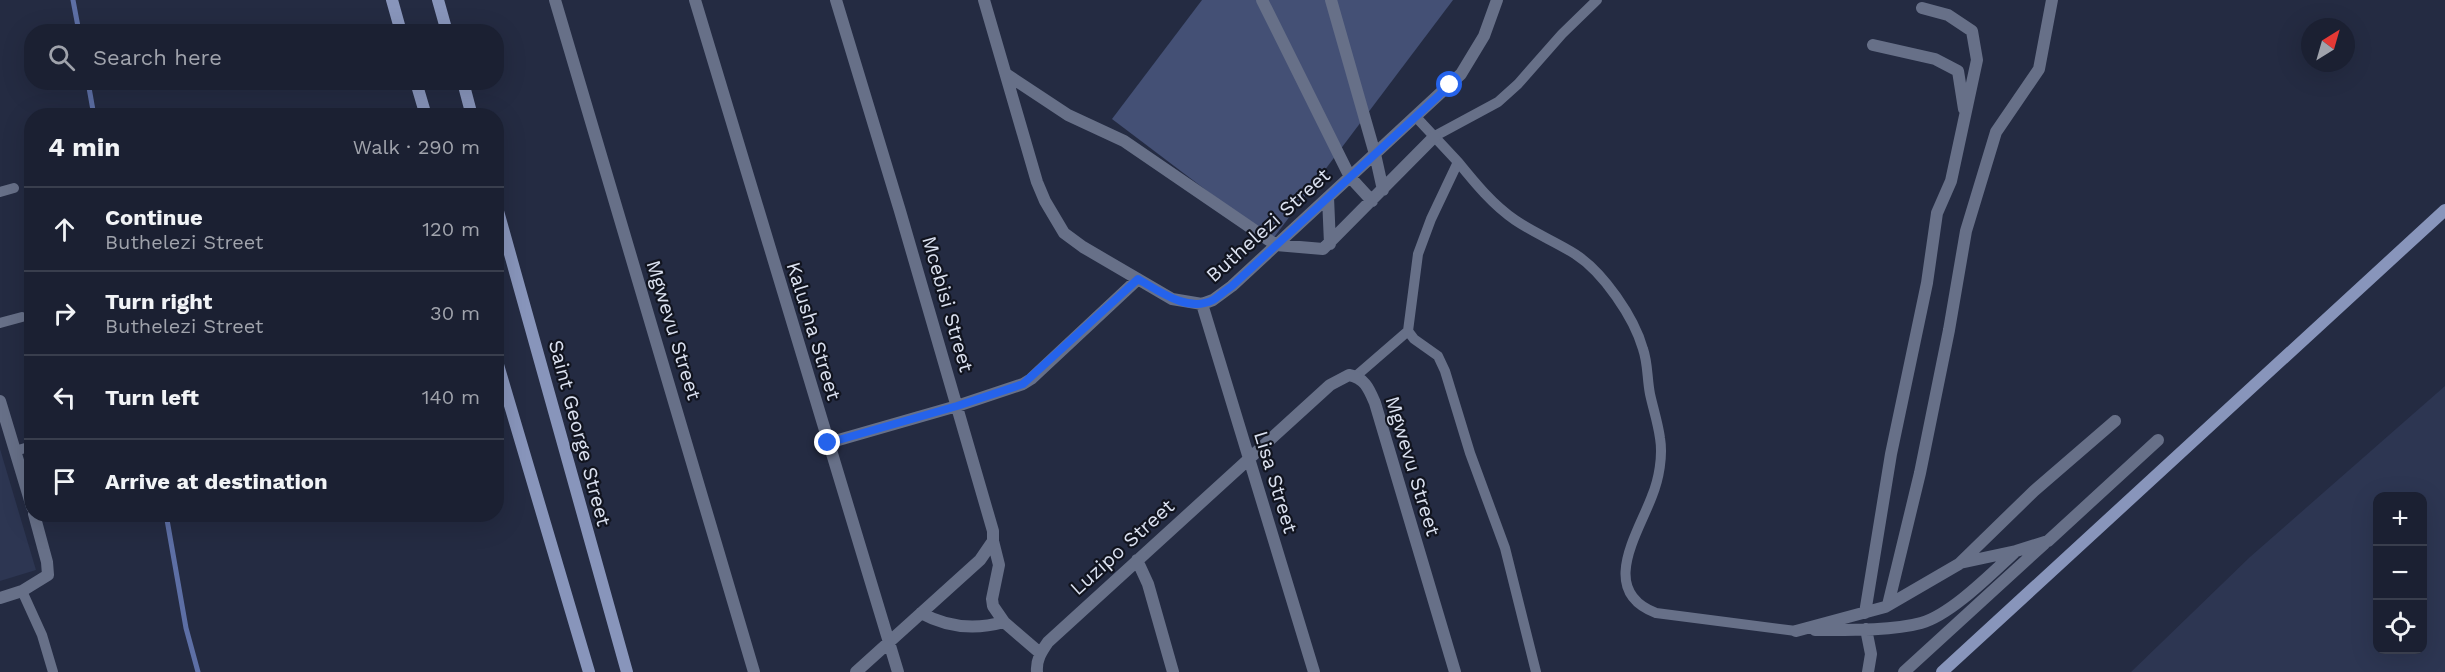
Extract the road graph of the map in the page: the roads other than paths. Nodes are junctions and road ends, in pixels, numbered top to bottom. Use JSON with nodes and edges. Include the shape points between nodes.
{"nodes":[{"id":1,"x":392,"y":0,"type":"edge"},
{"id":2,"x":438,"y":0,"type":"edge"},
{"id":3,"x":555,"y":0,"type":"edge"},
{"id":4,"x":695,"y":0,"type":"edge"},
{"id":5,"x":836,"y":0,"type":"edge"},
{"id":6,"x":984,"y":0,"type":"edge"},
{"id":7,"x":1262,"y":0,"type":"edge"},
{"id":8,"x":1331,"y":0,"type":"edge"},
{"id":9,"x":1497,"y":0,"type":"edge"},
{"id":10,"x":1597,"y":0,"type":"edge"},
{"id":11,"x":2052,"y":0,"type":"edge"},
{"id":12,"x":1922,"y":8,"type":"dead end"},
{"id":13,"x":399,"y":24,"type":"edge"},
{"id":14,"x":445,"y":24,"type":"edge"},
{"id":15,"x":1873,"y":45,"type":"dead end"},
{"id":16,"x":1006,"y":74,"type":"junction"},
{"id":17,"x":418,"y":90,"type":"edge"},
{"id":18,"x":465,"y":90,"type":"edge"},
{"id":19,"x":424,"y":108,"type":"edge"},
{"id":20,"x":470,"y":108,"type":"edge"},
{"id":21,"x":1965,"y":115,"type":"junction"},
{"id":22,"x":1416,"y":117,"type":"junction"},
{"id":23,"x":1436,"y":136,"type":"junction"},
{"id":24,"x":1375,"y":154,"type":"junction"},
{"id":25,"x":1458,"y":162,"type":"junction"},
{"id":26,"x":1350,"y":177,"type":"junction"},
{"id":27,"x":14,"y":188,"type":"dead end"},
{"id":28,"x":1383,"y":190,"type":"junction"},
{"id":29,"x":0,"y":192,"type":"edge"},
{"id":30,"x":1328,"y":197,"type":"junction"},
{"id":31,"x":1372,"y":201,"type":"junction"},
{"id":32,"x":2445,"y":210,"type":"edge"},
{"id":33,"x":504,"y":233,"type":"edge"},
{"id":34,"x":1330,"y":244,"type":"junction"},
{"id":35,"x":1276,"y":245,"type":"junction"},
{"id":36,"x":1138,"y":279,"type":"junction"},
{"id":37,"x":1202,"y":304,"type":"junction"},
{"id":38,"x":22,"y":317,"type":"dead end"},
{"id":39,"x":0,"y":323,"type":"edge"},
{"id":40,"x":1408,"y":331,"type":"junction"},
{"id":41,"x":1356,"y":376,"type":"junction"},
{"id":42,"x":504,"y":385,"type":"edge"},
{"id":43,"x":0,"y":401,"type":"edge"},
{"id":44,"x":957,"y":406,"type":"junction"},
{"id":45,"x":2115,"y":421,"type":"dead end"},
{"id":46,"x":2158,"y":440,"type":"dead end"},
{"id":47,"x":828,"y":443,"type":"junction"},
{"id":48,"x":24,"y":448,"type":"edge"},
{"id":49,"x":15,"y":451,"type":"junction"},
{"id":50,"x":1249,"y":460,"type":"junction"},
{"id":51,"x":24,"y":481,"type":"edge"},
{"id":52,"x":36,"y":522,"type":"edge"},
{"id":53,"x":993,"y":541,"type":"junction"},
{"id":54,"x":2048,"y":541,"type":"junction"},
{"id":55,"x":2016,"y":551,"type":"junction"},
{"id":56,"x":1137,"y":560,"type":"junction"},
{"id":57,"x":1959,"y":564,"type":"junction"},
{"id":58,"x":22,"y":591,"type":"junction"},
{"id":59,"x":0,"y":598,"type":"edge"},
{"id":60,"x":1888,"y":605,"type":"junction"},
{"id":61,"x":1865,"y":612,"type":"junction"},
{"id":62,"x":921,"y":613,"type":"junction"},
{"id":63,"x":1004,"y":622,"type":"junction"},
{"id":64,"x":1866,"y":629,"type":"junction"},
{"id":65,"x":1796,"y":630,"type":"junction"},
{"id":66,"x":888,"y":643,"type":"junction"},
{"id":67,"x":1040,"y":653,"type":"junction"},
{"id":68,"x":53,"y":672,"type":"edge"},
{"id":69,"x":589,"y":672,"type":"edge"},
{"id":70,"x":627,"y":672,"type":"edge"},
{"id":71,"x":754,"y":672,"type":"edge"},
{"id":72,"x":856,"y":672,"type":"edge"},
{"id":73,"x":898,"y":672,"type":"edge"},
{"id":74,"x":1037,"y":672,"type":"edge"},
{"id":75,"x":1173,"y":672,"type":"edge"},
{"id":76,"x":1314,"y":672,"type":"edge"},
{"id":77,"x":1455,"y":672,"type":"edge"},
{"id":78,"x":1536,"y":672,"type":"edge"},
{"id":79,"x":1868,"y":672,"type":"edge"},
{"id":80,"x":1904,"y":672,"type":"edge"},
{"id":81,"x":1942,"y":672,"type":"edge"}],
"edges":[{"from":1,"to":13,"type":"main road"},
{"from":2,"to":14,"type":"main road"},
{"from":3,"to":71,"type":"street","name":"Mgwevu Street"},
{"from":4,"to":47,"type":"street","name":"Kalusha Street"},
{"from":5,"to":44,"type":"street","name":"Mcebisi Street"},
{"from":6,"to":16,"type":"street","name":"Buthelezi Street"},
{"from":7,"to":26,"type":"street"},
{"from":8,"to":24,"type":"street"},
{"from":9,"to":22,"type":"street","name":"Buthelezi Street","via":[[1476,52],[1461,74]]},
{"from":10,"to":23,"type":"lane","via":[[1498,102]]},
{"from":11,"to":60,"type":"street","via":[[2039,69],[1996,132],[1966,231],[1927,440]]},
{"from":12,"to":21,"type":"street","via":[[1948,15],[1972,31],[1977,60]]},
{"from":15,"to":21,"type":"street","via":[[1935,59],[1958,71]]},
{"from":16,"to":35,"type":"street","via":[[1068,115],[1124,141]]},
{"from":16,"to":36,"type":"street","name":"Buthelezi Street","via":[[1037,182],[1054,218],[1064,233]]},
{"from":17,"to":19,"type":"main road"},
{"from":18,"to":20,"type":"main road"},
{"from":21,"to":61,"type":"street","via":[[1951,181],[1937,213]]},
{"from":22,"to":23,"type":"lane"},
{"from":22,"to":24,"type":"street","name":"Buthelezi Street"},
{"from":23,"to":25,"type":"lane"},
{"from":23,"to":28,"type":"street"},
{"from":24,"to":26,"type":"street","name":"Buthelezi Street"},
{"from":24,"to":28,"type":"street"},
{"from":25,"to":40,"type":"lane","via":[[1418,255]]},
{"from":25,"to":65,"type":"lane","via":[[1515,220],[1575,254],[1604,280],[1638,333],[1646,357],[1661,450],[1654,493],[1627,558],[1627,583],[1637,603],[1656,613]]},
{"from":26,"to":30,"type":"street","name":"Buthelezi Street"},
{"from":26,"to":31,"type":"street"},
{"from":27,"to":29,"type":"lane"},
{"from":28,"to":31,"type":"street"},
{"from":30,"to":34,"type":"street"},
{"from":30,"to":35,"type":"street","name":"Buthelezi Street"},
{"from":31,"to":34,"type":"street"},
{"from":32,"to":81,"type":"main road"},
{"from":33,"to":70,"type":"main road","name":"Saint George Street"},
{"from":34,"to":35,"type":"street","via":[[1323,249]]},
{"from":35,"to":37,"type":"street","name":"Buthelezi Street","via":[[1232,286]]},
{"from":36,"to":37,"type":"street","name":"Buthelezi Street","via":[[1172,298]]},
{"from":36,"to":44,"type":"street","via":[[1031,379]]},
{"from":37,"to":50,"type":"street","name":"Lisa Street"},
{"from":38,"to":39,"type":"lane"},
{"from":40,"to":41,"type":"lane"},
{"from":40,"to":78,"type":"lane","via":[[1438,356],[1445,371],[1505,548]]},
{"from":41,"to":50,"type":"street","via":[[1348,375],[1330,385]]},
{"from":41,"to":77,"type":"street","name":"Mgwevu Street","via":[[1368,387],[1375,403]]},
{"from":42,"to":69,"type":"main road"},
{"from":43,"to":49,"type":"street"},
{"from":44,"to":47,"type":"street"},
{"from":44,"to":53,"type":"street","name":"Mcebisi Street"},
{"from":45,"to":57,"type":"street","via":[[2034,491]]},
{"from":46,"to":54,"type":"street"},
{"from":47,"to":66,"type":"street","name":"Kalusha Street"},
{"from":48,"to":49,"type":"lane"},
{"from":49,"to":51,"type":"street"},
{"from":50,"to":56,"type":"street","name":"Luzipo Street"},
{"from":50,"to":76,"type":"street","name":"Lisa Street"},
{"from":52,"to":58,"type":"street","via":[[48,575]]},
{"from":53,"to":62,"type":"street","via":[[980,560]]},
{"from":53,"to":63,"type":"street","name":"Mcebisi Street","via":[[999,565],[992,599]]},
{"from":54,"to":55,"type":"street"},
{"from":54,"to":80,"type":"street"},
{"from":55,"to":57,"type":"street"},
{"from":55,"to":64,"type":"street","via":[[1951,607],[1922,623]]},
{"from":56,"to":67,"type":"street","name":"Luzipo Street"},
{"from":56,"to":75,"type":"street","via":[[1148,584]]},
{"from":57,"to":60,"type":"street"},
{"from":58,"to":59,"type":"street"},
{"from":58,"to":68,"type":"lane"},
{"from":60,"to":61,"type":"street"},
{"from":61,"to":65,"type":"street"},
{"from":62,"to":63,"type":"street","via":[[935,621],[965,627]]},
{"from":62,"to":66,"type":"street"},
{"from":63,"to":67,"type":"street"},
{"from":64,"to":65,"type":"street"},
{"from":64,"to":79,"type":"street","via":[[1871,654]]},
{"from":66,"to":72,"type":"street"},
{"from":66,"to":73,"type":"street","name":"Kalusha Street"},
{"from":67,"to":74,"type":"street"}]}
